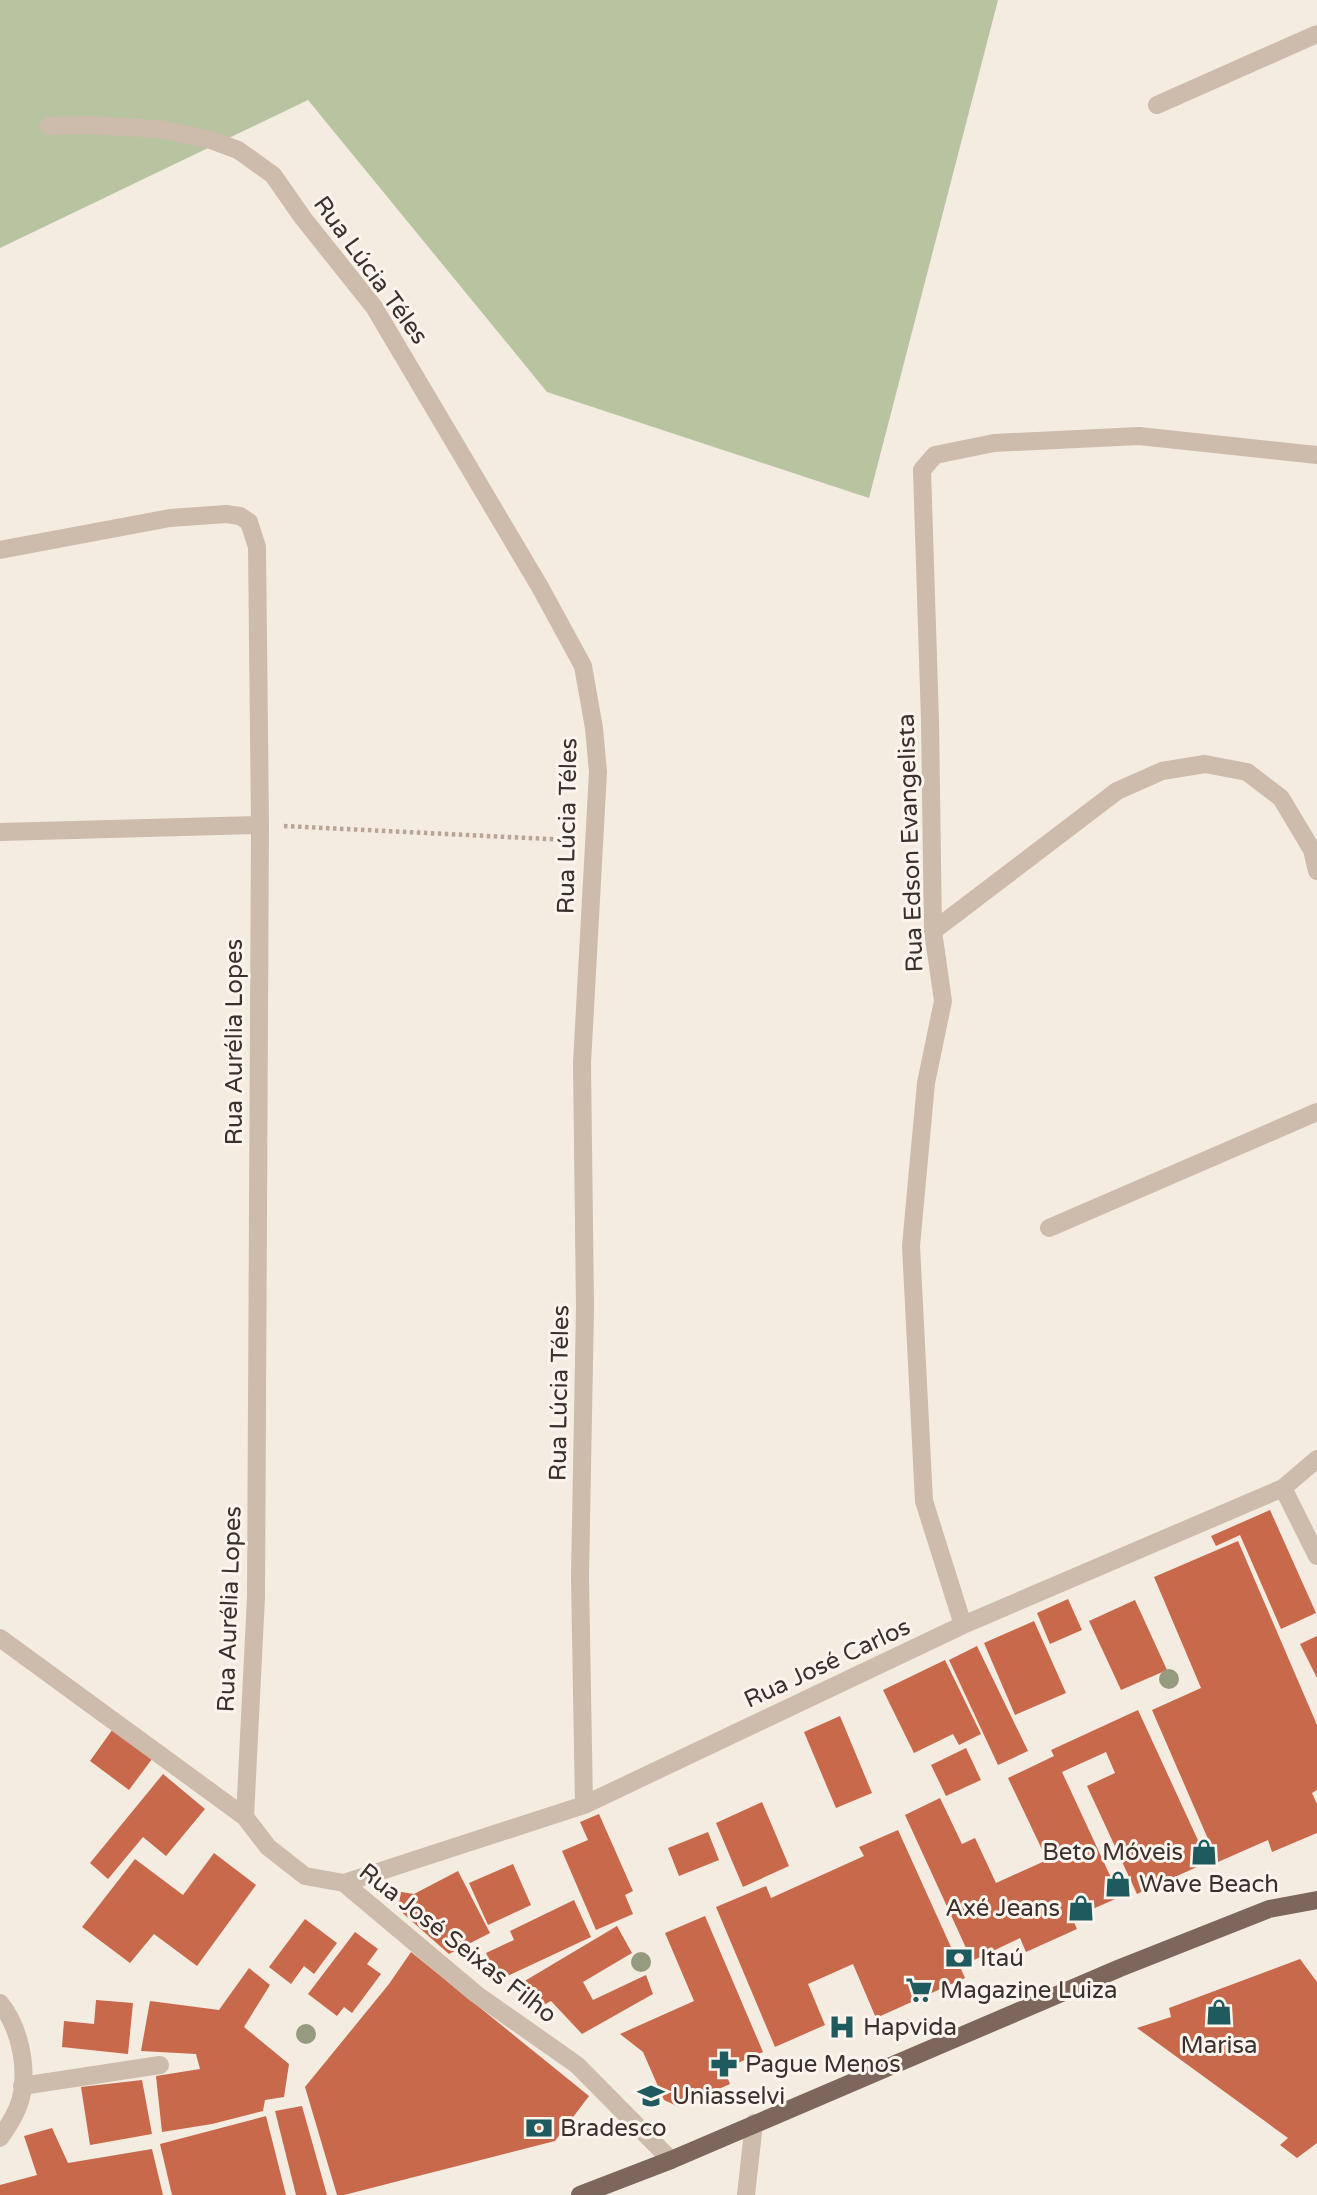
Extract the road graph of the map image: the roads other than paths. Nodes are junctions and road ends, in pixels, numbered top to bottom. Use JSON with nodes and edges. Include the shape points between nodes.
{"nodes":[{"id":1,"x":1317,"y":34,"type":"edge"},
{"id":2,"x":1157,"y":105,"type":"dead end"},
{"id":3,"x":49,"y":126,"type":"dead end"},
{"id":4,"x":1317,"y":455,"type":"edge"},
{"id":5,"x":0,"y":550,"type":"edge"},
{"id":6,"x":260,"y":825,"type":"junction"},
{"id":7,"x":0,"y":832,"type":"edge"},
{"id":8,"x":1317,"y":872,"type":"edge"},
{"id":9,"x":933,"y":931,"type":"junction"},
{"id":10,"x":1317,"y":1112,"type":"edge"},
{"id":11,"x":1049,"y":1228,"type":"dead end"},
{"id":12,"x":1317,"y":1459,"type":"edge"},
{"id":13,"x":1283,"y":1488,"type":"junction"},
{"id":14,"x":1317,"y":1556,"type":"edge"},
{"id":15,"x":963,"y":1625,"type":"junction"},
{"id":16,"x":0,"y":1638,"type":"edge"},
{"id":17,"x":584,"y":1805,"type":"junction"},
{"id":18,"x":245,"y":1817,"type":"junction"},
{"id":19,"x":344,"y":1882,"type":"junction"},
{"id":20,"x":1317,"y":1900,"type":"edge"},
{"id":21,"x":0,"y":2003,"type":"edge"},
{"id":22,"x":160,"y":2065,"type":"dead end"},
{"id":23,"x":22,"y":2086,"type":"junction"},
{"id":24,"x":754,"y":2123,"type":"junction"},
{"id":25,"x":0,"y":2138,"type":"edge"},
{"id":26,"x":671,"y":2161,"type":"junction"},
{"id":27,"x":580,"y":2195,"type":"edge"},
{"id":28,"x":746,"y":2195,"type":"edge"}],
"edges":[{"from":1,"to":2,"type":"street"},
{"from":3,"to":17,"type":"street","name":"Rua Lúcia Téles","via":[[159,129],[211,140],[238,150],[273,175],[374,307],[583,666],[598,772],[582,1063]]},
{"from":4,"to":9,"type":"street","name":"Rua Edson Evangelista","via":[[1139,436],[994,443],[935,455],[922,470]]},
{"from":5,"to":6,"type":"street","name":"Rua Aurélia Lopes","via":[[170,518],[226,514],[249,522],[257,547]]},
{"from":6,"to":7,"type":"street"},
{"from":6,"to":18,"type":"street","name":"Rua Aurélia Lopes","via":[[256,1597]]},
{"from":8,"to":9,"type":"street","via":[[1312,850],[1282,799],[1247,772],[1205,764],[1162,771],[1117,791]]},
{"from":9,"to":15,"type":"street","name":"Rua Edson Evangelista","via":[[943,1001],[926,1083],[911,1246],[924,1501]]},
{"from":10,"to":11,"type":"street"},
{"from":12,"to":13,"type":"street","name":"Rua José Carlos"},
{"from":13,"to":14,"type":"street"},
{"from":13,"to":15,"type":"street","name":"Rua José Carlos"},
{"from":15,"to":17,"type":"street","name":"Rua José Carlos"},
{"from":16,"to":18,"type":"street","name":"Rua José Seixas Filho"},
{"from":17,"to":19,"type":"street","name":"Rua José Carlos"},
{"from":18,"to":19,"type":"street","name":"Rua José Seixas Filho","via":[[268,1847],[305,1877]]},
{"from":19,"to":26,"type":"street","name":"Rua José Seixas Filho","via":[[477,1994],[577,2065]]},
{"from":20,"to":24,"type":"main road","via":[[1269,1909],[1179,1944]]},
{"from":21,"to":23,"type":"street","via":[[16,2032],[23,2063]]},
{"from":22,"to":23,"type":"street"},
{"from":23,"to":25,"type":"street","via":[[13,2118]]},
{"from":24,"to":26,"type":"main road"},
{"from":24,"to":28,"type":"street"},
{"from":26,"to":27,"type":"main road"}]}
